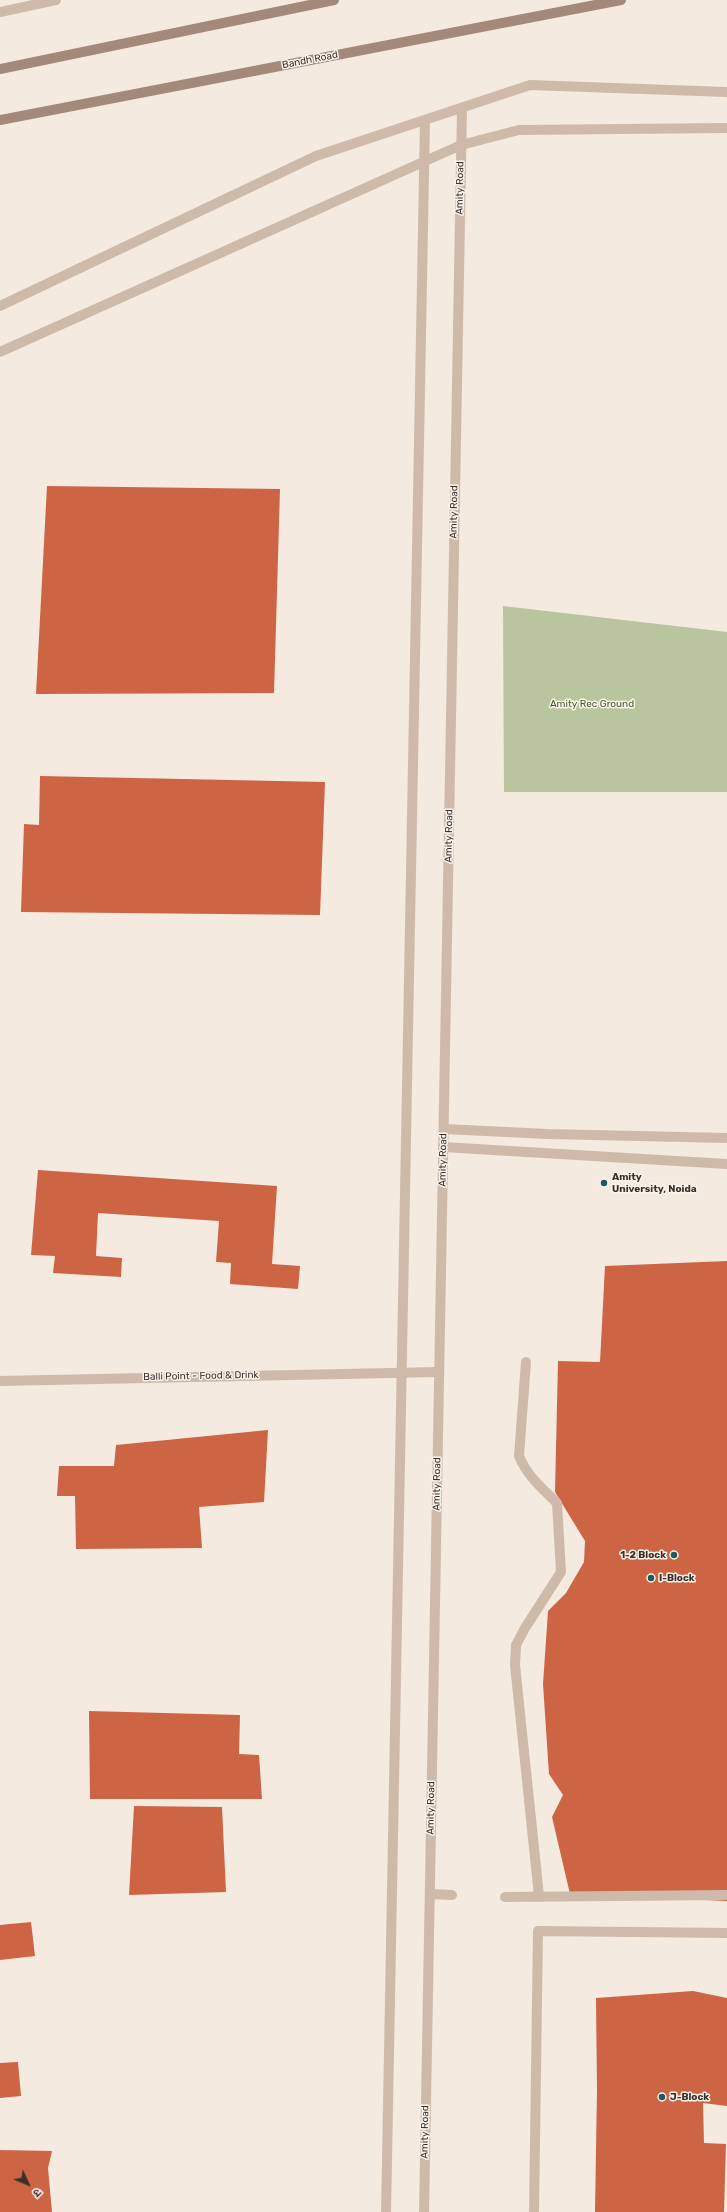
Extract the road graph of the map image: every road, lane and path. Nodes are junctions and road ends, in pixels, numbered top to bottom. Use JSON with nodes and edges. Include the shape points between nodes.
{"nodes":[{"id":1,"x":56,"y":0,"type":"edge"},
{"id":2,"x":334,"y":0,"type":"edge"},
{"id":3,"x":620,"y":0,"type":"edge"},
{"id":4,"x":0,"y":12,"type":"edge"},
{"id":5,"x":0,"y":69,"type":"edge"},
{"id":6,"x":727,"y":92,"type":"edge"},
{"id":7,"x":462,"y":108,"type":"junction"},
{"id":8,"x":0,"y":120,"type":"edge"},
{"id":9,"x":425,"y":120,"type":"junction"},
{"id":10,"x":727,"y":128,"type":"edge"},
{"id":11,"x":461,"y":145,"type":"junction"},
{"id":12,"x":425,"y":161,"type":"junction"},
{"id":13,"x":0,"y":306,"type":"edge"},
{"id":14,"x":0,"y":352,"type":"edge"},
{"id":15,"x":444,"y":1129,"type":"junction"},
{"id":16,"x":727,"y":1138,"type":"edge"},
{"id":17,"x":443,"y":1146,"type":"junction"},
{"id":18,"x":727,"y":1164,"type":"edge"},
{"id":19,"x":526,"y":1362,"type":"dead end"},
{"id":20,"x":403,"y":1372,"type":"junction"},
{"id":21,"x":439,"y":1372,"type":"junction"},
{"id":22,"x":0,"y":1381,"type":"edge"},
{"id":23,"x":430,"y":1894,"type":"junction"},
{"id":24,"x":452,"y":1895,"type":"dead end"},
{"id":25,"x":727,"y":1895,"type":"edge"},
{"id":26,"x":539,"y":1896,"type":"junction"},
{"id":27,"x":505,"y":1897,"type":"dead end"},
{"id":28,"x":727,"y":1933,"type":"edge"},
{"id":29,"x":386,"y":2212,"type":"edge"},
{"id":30,"x":424,"y":2212,"type":"edge"},
{"id":31,"x":534,"y":2212,"type":"edge"}],
"edges":[{"from":1,"to":4,"type":"street"},
{"from":2,"to":5,"type":"main road"},
{"from":3,"to":8,"type":"main road","name":"Bandh Road"},
{"from":6,"to":7,"type":"street","via":[[530,85]]},
{"from":7,"to":9,"type":"street"},
{"from":7,"to":11,"type":"street","name":"Amity Road"},
{"from":9,"to":12,"type":"street"},
{"from":9,"to":13,"type":"street","via":[[316,156]]},
{"from":10,"to":11,"type":"street","via":[[519,130]]},
{"from":11,"to":12,"type":"street"},
{"from":11,"to":15,"type":"street","name":"Amity Road"},
{"from":12,"to":14,"type":"street"},
{"from":12,"to":20,"type":"street"},
{"from":15,"to":16,"type":"street"},
{"from":15,"to":17,"type":"street","name":"Amity Road"},
{"from":17,"to":18,"type":"street"},
{"from":17,"to":21,"type":"street","name":"Amity Road"},
{"from":19,"to":26,"type":"street","via":[[519,1456],[533,1480],[557,1503],[561,1572],[516,1645],[515,1665]]},
{"from":20,"to":21,"type":"street","name":"Balli Point - Food & Drink"},
{"from":20,"to":22,"type":"street","name":"Balli Point - Food & Drink"},
{"from":20,"to":29,"type":"street"},
{"from":21,"to":23,"type":"street","name":"Amity Road"},
{"from":23,"to":24,"type":"street"},
{"from":23,"to":30,"type":"street","name":"Amity Road"},
{"from":25,"to":26,"type":"street"},
{"from":26,"to":27,"type":"street"},
{"from":28,"to":31,"type":"street","via":[[538,1931]]}]}
